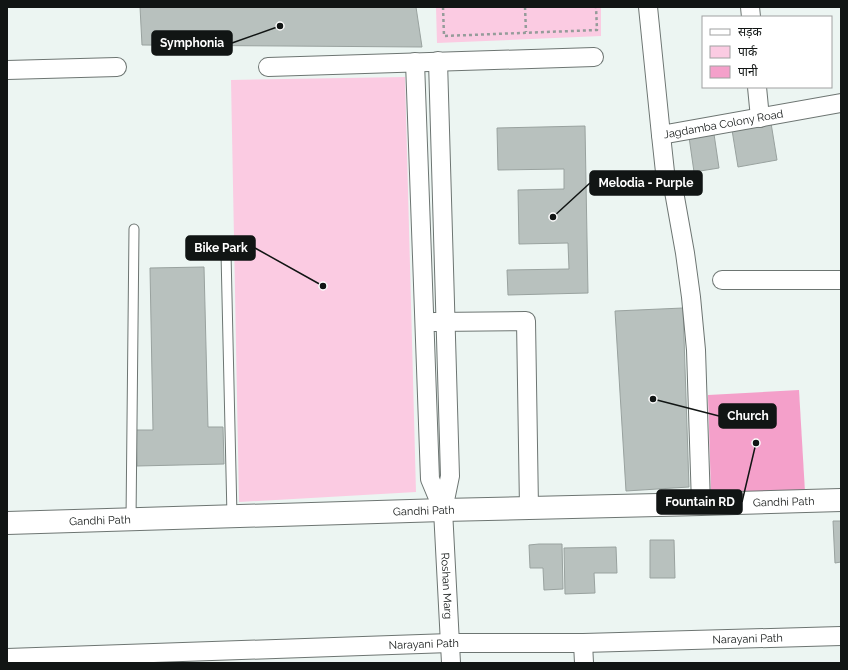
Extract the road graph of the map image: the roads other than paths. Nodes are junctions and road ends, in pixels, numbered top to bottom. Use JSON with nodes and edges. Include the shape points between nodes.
{"nodes":[{"id":1,"x":648,"y":7,"type":"edge"},
{"id":2,"x":594,"y":56,"type":"dead end"},
{"id":3,"x":438,"y":61,"type":"junction"},
{"id":4,"x":415,"y":62,"type":"junction"},
{"id":5,"x":117,"y":67,"type":"dead end"},
{"id":6,"x":268,"y":67,"type":"dead end"},
{"id":7,"x":7,"y":70,"type":"edge"},
{"id":8,"x":757,"y":88,"type":"edge"},
{"id":9,"x":841,"y":103,"type":"edge"},
{"id":10,"x":760,"y":118,"type":"junction"},
{"id":11,"x":661,"y":135,"type":"junction"},
{"id":12,"x":134,"y":229,"type":"dead end"},
{"id":13,"x":226,"y":253,"type":"dead end"},
{"id":14,"x":722,"y":280,"type":"dead end"},
{"id":15,"x":841,"y":280,"type":"edge"},
{"id":16,"x":446,"y":322,"type":"junction"},
{"id":17,"x":425,"y":323,"type":"junction"},
{"id":18,"x":841,"y":500,"type":"edge"},
{"id":19,"x":700,"y":504,"type":"junction"},
{"id":20,"x":529,"y":508,"type":"junction"},
{"id":21,"x":443,"y":510,"type":"junction"},
{"id":22,"x":232,"y":516,"type":"junction"},
{"id":23,"x":131,"y":520,"type":"junction"},
{"id":24,"x":7,"y":523,"type":"edge"},
{"id":25,"x":841,"y":636,"type":"edge"},
{"id":26,"x":450,"y":643,"type":"junction"},
{"id":27,"x":583,"y":643,"type":"junction"},
{"id":28,"x":319,"y":655,"type":"edge"},
{"id":29,"x":7,"y":658,"type":"edge"},
{"id":30,"x":450,"y":663,"type":"edge"},
{"id":31,"x":584,"y":663,"type":"edge"}],
"edges":[{"from":1,"to":11,"type":"street","name":"Jagdamba Colony Road"},
{"from":2,"to":3,"type":"street"},
{"from":3,"to":4,"type":"street"},
{"from":3,"to":16,"type":"street"},
{"from":4,"to":6,"type":"street"},
{"from":4,"to":17,"type":"street"},
{"from":5,"to":7,"type":"street"},
{"from":8,"to":10,"type":"street"},
{"from":9,"to":10,"type":"street","name":"Jagdamba Colony Road"},
{"from":10,"to":11,"type":"street","name":"Jagdamba Colony Road"},
{"from":11,"to":19,"type":"street","via":[[691,296],[696,350]]},
{"from":12,"to":23,"type":"lane"},
{"from":13,"to":22,"type":"lane"},
{"from":14,"to":15,"type":"street"},
{"from":16,"to":17,"type":"street"},
{"from":16,"to":20,"type":"street","via":[[526,321]]},
{"from":16,"to":21,"type":"street","via":[[450,476]]},
{"from":17,"to":21,"type":"street","via":[[430,479]]},
{"from":18,"to":19,"type":"street","name":"Gandhi Path"},
{"from":19,"to":20,"type":"street","name":"Gandhi Path"},
{"from":20,"to":21,"type":"street","name":"Gandhi Path"},
{"from":21,"to":22,"type":"street","name":"Gandhi Path"},
{"from":21,"to":26,"type":"street","name":"Roshan Marg"},
{"from":22,"to":23,"type":"street","name":"Gandhi Path"},
{"from":23,"to":24,"type":"street","name":"Gandhi Path"},
{"from":25,"to":27,"type":"street","name":"Narayani Path"},
{"from":26,"to":27,"type":"street","name":"Narayani Path"},
{"from":26,"to":28,"type":"street","name":"Narayani Path"},
{"from":26,"to":30,"type":"street","name":"Roshan Marg"},
{"from":27,"to":31,"type":"street"},
{"from":28,"to":29,"type":"street","name":"Narayani Path"}]}
